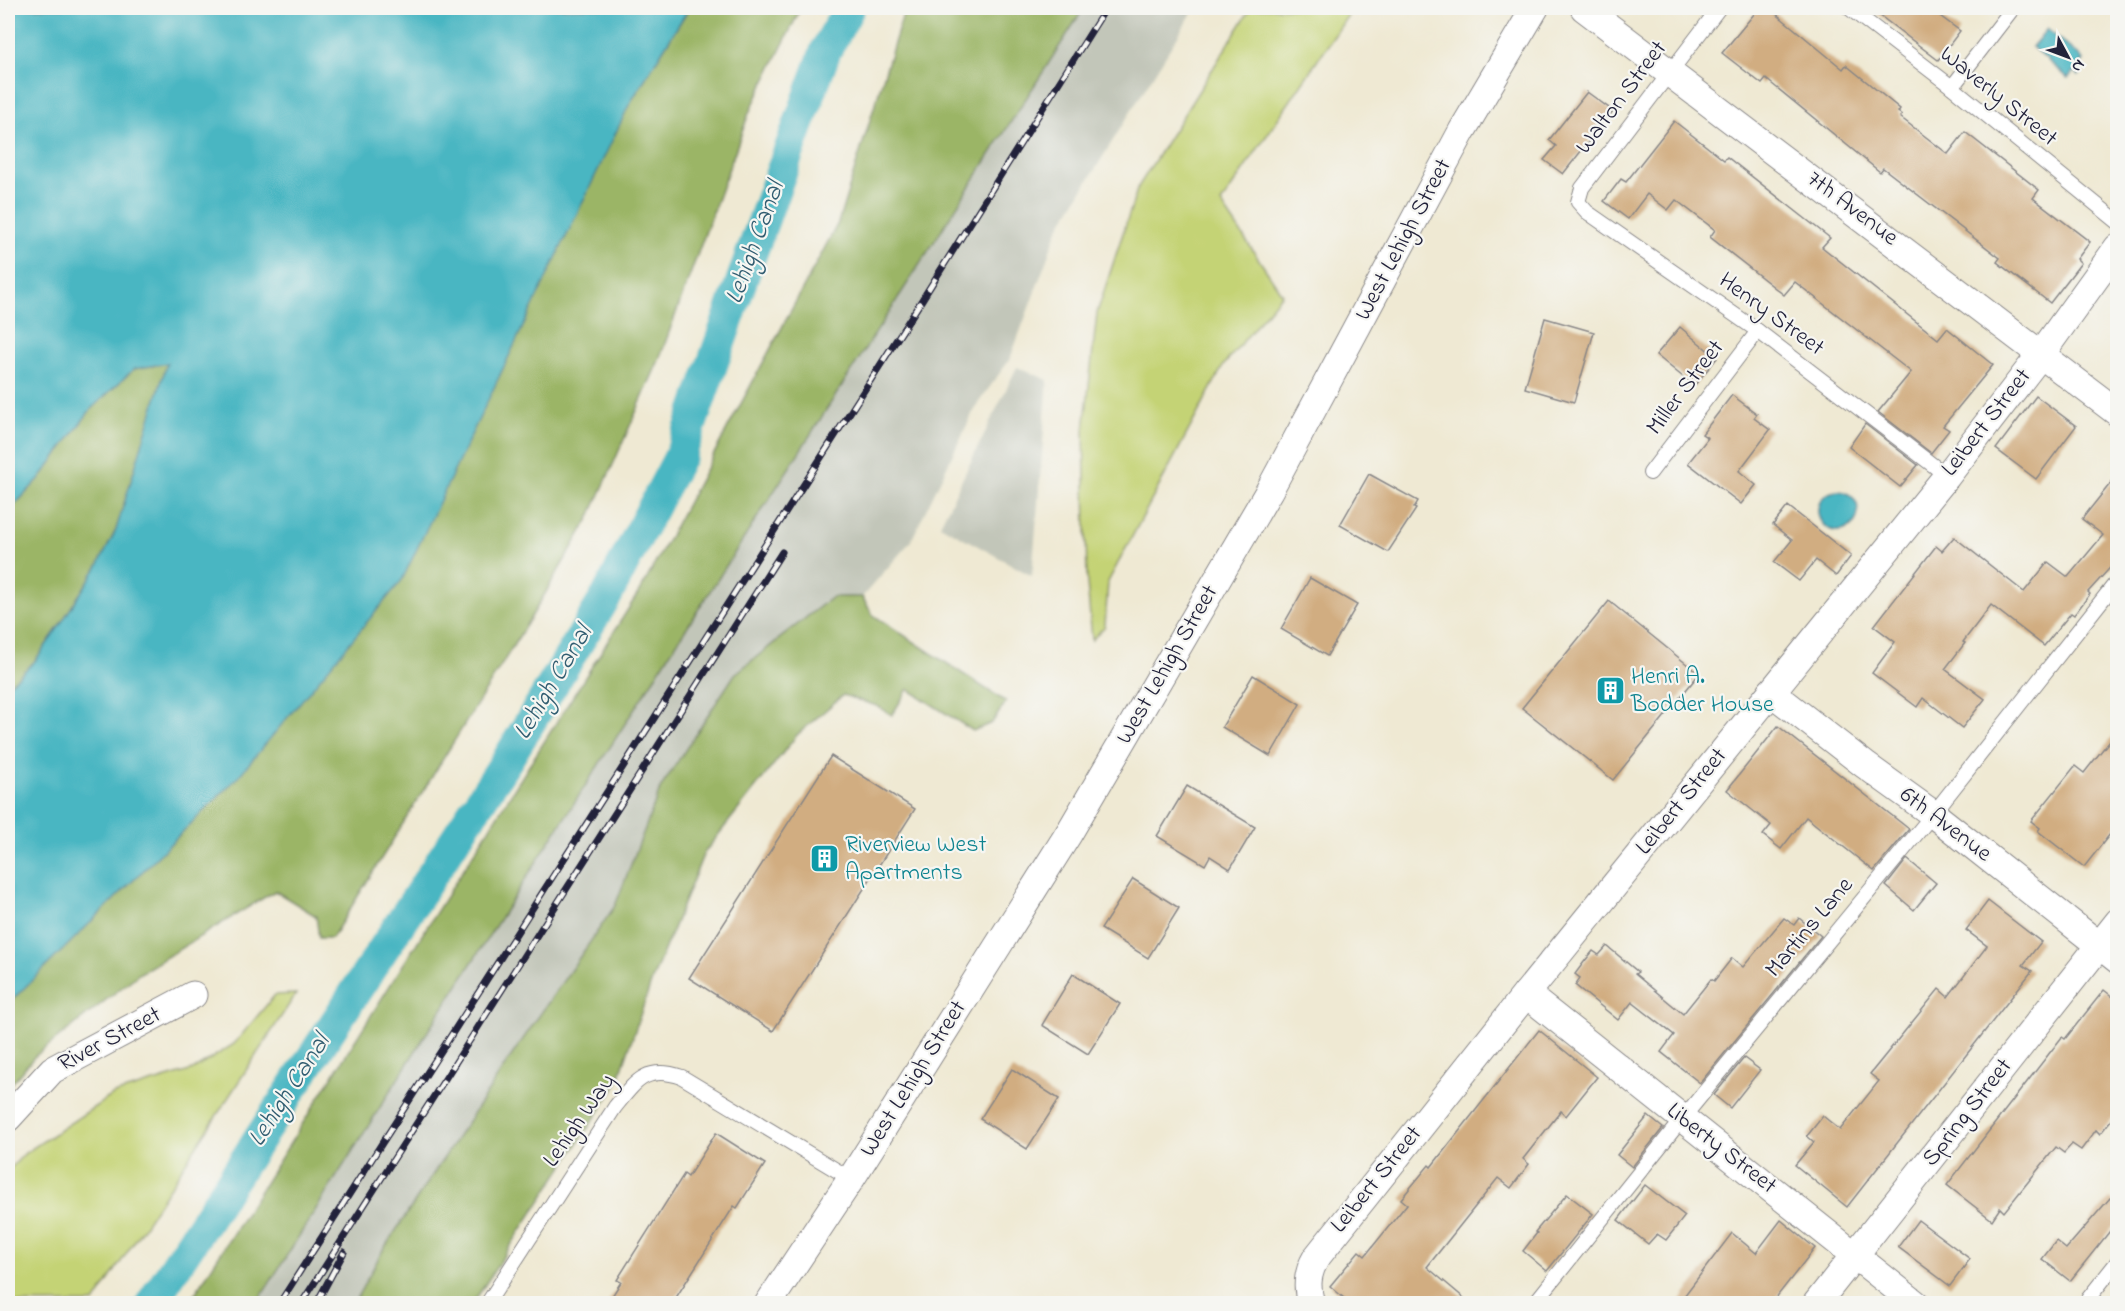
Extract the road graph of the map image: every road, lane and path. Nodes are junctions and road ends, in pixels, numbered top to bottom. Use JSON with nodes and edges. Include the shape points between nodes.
{"nodes":[{"id":1,"x":1535,"y":8,"type":"edge"},
{"id":2,"x":1584,"y":8,"type":"edge"},
{"id":3,"x":1719,"y":8,"type":"edge"},
{"id":4,"x":1849,"y":8,"type":"edge"},
{"id":5,"x":2013,"y":8,"type":"edge"},
{"id":6,"x":1670,"y":71,"type":"junction"},
{"id":7,"x":1952,"y":87,"type":"junction"},
{"id":8,"x":1582,"y":188,"type":"joint"},
{"id":9,"x":2118,"y":222,"type":"edge"},
{"id":10,"x":2118,"y":247,"type":"edge"},
{"id":11,"x":1758,"y":331,"type":"junction"},
{"id":12,"x":2041,"y":354,"type":"junction"},
{"id":13,"x":2118,"y":413,"type":"edge"},
{"id":14,"x":1650,"y":473,"type":"dead end"},
{"id":15,"x":1947,"y":476,"type":"junction"},
{"id":16,"x":2118,"y":579,"type":"edge"},
{"id":17,"x":1772,"y":692,"type":"junction"},
{"id":18,"x":1934,"y":814,"type":"junction"},
{"id":19,"x":2118,"y":922,"type":"edge"},
{"id":20,"x":2108,"y":953,"type":"edge"},
{"id":21,"x":1526,"y":994,"type":"junction"},
{"id":22,"x":193,"y":995,"type":"dead end"},
{"id":23,"x":8,"y":1118,"type":"edge"},
{"id":24,"x":1682,"y":1119,"type":"junction"},
{"id":25,"x":851,"y":1179,"type":"junction"},
{"id":26,"x":1856,"y":1256,"type":"junction"},
{"id":27,"x":2118,"y":1261,"type":"edge"},
{"id":28,"x":487,"y":1304,"type":"edge"},
{"id":29,"x":768,"y":1304,"type":"edge"},
{"id":30,"x":1311,"y":1304,"type":"edge"},
{"id":31,"x":1534,"y":1304,"type":"edge"},
{"id":32,"x":1816,"y":1304,"type":"edge"},
{"id":33,"x":1916,"y":1304,"type":"edge"},
{"id":34,"x":2084,"y":1304,"type":"edge"}],
"edges":[{"from":1,"to":25,"type":"street","name":"West Lehigh Street","via":[[1462,131],[1269,491],[1116,754]]},
{"from":2,"to":6,"type":"street","name":"7th Avenue"},
{"from":3,"to":6,"type":"lane","name":"Walton Street"},
{"from":4,"to":7,"type":"lane","name":"Waverly Street"},
{"from":5,"to":7,"type":"lane"},
{"from":6,"to":8,"type":"lane","name":"Walton Street"},
{"from":6,"to":12,"type":"street","name":"7th Avenue"},
{"from":7,"to":9,"type":"lane","name":"Waverly Street"},
{"from":8,"to":11,"type":"lane","name":"Henry Street","via":[[1578,202],[1587,212]]},
{"from":10,"to":12,"type":"street","name":"Leibert Street"},
{"from":11,"to":14,"type":"lane","name":"Miller Street"},
{"from":11,"to":15,"type":"lane","name":"Henry Street"},
{"from":12,"to":13,"type":"street","name":"7th Avenue"},
{"from":12,"to":15,"type":"street","name":"Leibert Street"},
{"from":15,"to":17,"type":"street","name":"Leibert Street"},
{"from":16,"to":18,"type":"lane","name":"Martins Lane"},
{"from":17,"to":18,"type":"street","name":"6th Avenue"},
{"from":17,"to":21,"type":"street","name":"Leibert Street"},
{"from":18,"to":20,"type":"street","name":"6th Avenue"},
{"from":18,"to":24,"type":"lane","name":"Martins Lane"},
{"from":19,"to":20,"type":"street","name":"Spring Street"},
{"from":20,"to":26,"type":"street","name":"Spring Street"},
{"from":21,"to":24,"type":"street","name":"Liberty Street"},
{"from":21,"to":30,"type":"street","name":"Leibert Street","via":[[1316,1258],[1309,1270],[1307,1291]]},
{"from":22,"to":23,"type":"street","name":"River Street","via":[[52,1070]]},
{"from":24,"to":26,"type":"street","name":"Liberty Street"},
{"from":24,"to":31,"type":"lane","name":"Martins Lane"},
{"from":25,"to":28,"type":"lane","name":"Lehigh Way","via":[[682,1077],[653,1072],[637,1079],[615,1107]]},
{"from":25,"to":29,"type":"street","name":"West Lehigh Street"},
{"from":26,"to":32,"type":"street","name":"Spring Street"},
{"from":26,"to":33,"type":"street","name":"Liberty Street"},
{"from":27,"to":34,"type":"lane"}]}
